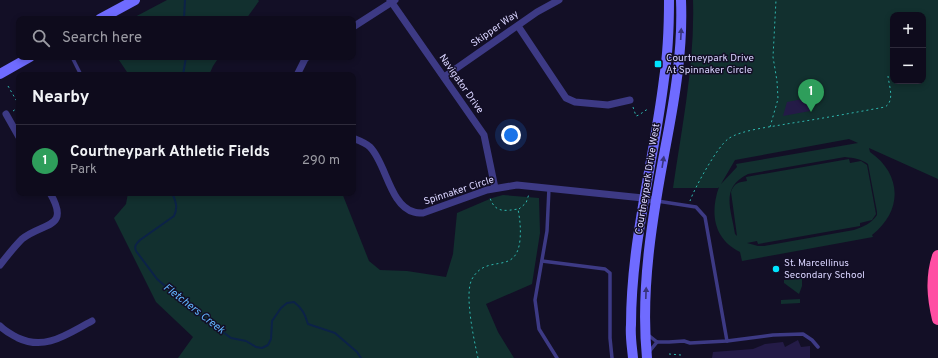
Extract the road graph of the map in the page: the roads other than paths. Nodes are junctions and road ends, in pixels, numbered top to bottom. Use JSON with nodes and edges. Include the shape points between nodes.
{"nodes":[{"id":1,"x":135,"y":0,"type":"edge"},
{"id":2,"x":559,"y":0,"type":"edge"},
{"id":3,"x":669,"y":0,"type":"edge"},
{"id":4,"x":681,"y":0,"type":"edge"},
{"id":5,"x":392,"y":1,"type":"edge"},
{"id":6,"x":106,"y":16,"type":"edge"},
{"id":7,"x":356,"y":25,"type":"edge"},
{"id":8,"x":518,"y":26,"type":"junction"},
{"id":9,"x":25,"y":60,"type":"edge"},
{"id":10,"x":74,"y":60,"type":"edge"},
{"id":11,"x":304,"y":60,"type":"edge"},
{"id":12,"x":80,"y":72,"type":"edge"},
{"id":13,"x":298,"y":72,"type":"edge"},
{"id":14,"x":0,"y":74,"type":"edge"},
{"id":15,"x":444,"y":77,"type":"junction"},
{"id":16,"x":630,"y":100,"type":"road end"},
{"id":17,"x":6,"y":114,"type":"dead end"},
{"id":18,"x":16,"y":132,"type":"edge"},
{"id":19,"x":356,"y":139,"type":"edge"},
{"id":20,"x":495,"y":188,"type":"junction"},
{"id":21,"x":549,"y":188,"type":"junction"},
{"id":22,"x":52,"y":196,"type":"edge"},
{"id":23,"x":644,"y":198,"type":"junction"},
{"id":24,"x":657,"y":201,"type":"junction"},
{"id":25,"x":938,"y":256,"type":"edge"},
{"id":26,"x":542,"y":261,"type":"junction"},
{"id":27,"x":0,"y":265,"type":"edge"},
{"id":28,"x":938,"y":319,"type":"edge"},
{"id":29,"x":92,"y":321,"type":"dead end"},
{"id":30,"x":0,"y":326,"type":"edge"},
{"id":31,"x":645,"y":332,"type":"junction"},
{"id":32,"x":726,"y":341,"type":"junction"},
{"id":33,"x":657,"y":342,"type":"junction"},
{"id":34,"x":818,"y":347,"type":"dead end"},
{"id":35,"x":647,"y":356,"type":"edge"},
{"id":36,"x":558,"y":358,"type":"edge"},
{"id":37,"x":612,"y":358,"type":"edge"},
{"id":38,"x":633,"y":358,"type":"edge"}],
"edges":[{"from":1,"to":6,"type":"main road"},
{"from":2,"to":8,"type":"street","name":"Skipper Way"},
{"from":3,"to":23,"type":"main road","name":"Courtneypark Drive West","via":[[664,80]]},
{"from":24,"to":4,"type":"main road","name":"Courtneypark Drive West","one_way":true,"via":[[679,64]]},
{"from":5,"to":7,"type":"street"},
{"from":5,"to":15,"type":"street","name":"Navigator Drive"},
{"from":8,"to":15,"type":"street","name":"Skipper Way"},
{"from":8,"to":16,"type":"street","via":[[566,98],[576,102],[608,105]]},
{"from":9,"to":14,"type":"main road"},
{"from":10,"to":12,"type":"lane"},
{"from":11,"to":13,"type":"street"},
{"from":15,"to":20,"type":"street","name":"Navigator Drive","via":[[484,135]]},
{"from":17,"to":18,"type":"street"},
{"from":19,"to":20,"type":"street","name":"Spinnaker Circle","via":[[369,145],[376,154],[396,198],[405,208],[414,212],[423,213]]},
{"from":20,"to":21,"type":"street","name":"Spinnaker Circle","via":[[517,185]]},
{"from":21,"to":23,"type":"street","name":"Spinnaker Circle"},
{"from":21,"to":26,"type":"lane","via":[[547,230]]},
{"from":22,"to":27,"type":"street","via":[[59,212],[57,218],[52,224],[23,239]]},
{"from":23,"to":24,"type":"street","name":"Spinnaker Circle"},
{"from":23,"to":38,"type":"main road","name":"Courtneypark Drive West","via":[[632,284],[630,326]]},
{"from":31,"to":24,"type":"main road","name":"Courtneypark Drive West","one_way":true,"via":[[646,276]]},
{"from":24,"to":32,"type":"lane","via":[[696,207],[705,217]]},
{"from":25,"to":28,"type":"highway","via":[[933,281]]},
{"from":26,"to":36,"type":"lane","via":[[535,300],[539,329]]},
{"from":26,"to":37,"type":"lane","via":[[605,269],[610,273]]},
{"from":29,"to":30,"type":"street","via":[[58,339],[40,344],[23,340],[6,332]]},
{"from":31,"to":33,"type":"lane"},
{"from":31,"to":35,"type":"main road","name":"Courtneypark Drive West"},
{"from":32,"to":33,"type":"lane"},
{"from":32,"to":34,"type":"lane","via":[[803,334]]},
{"from":33,"to":35,"type":"lane"}]}
